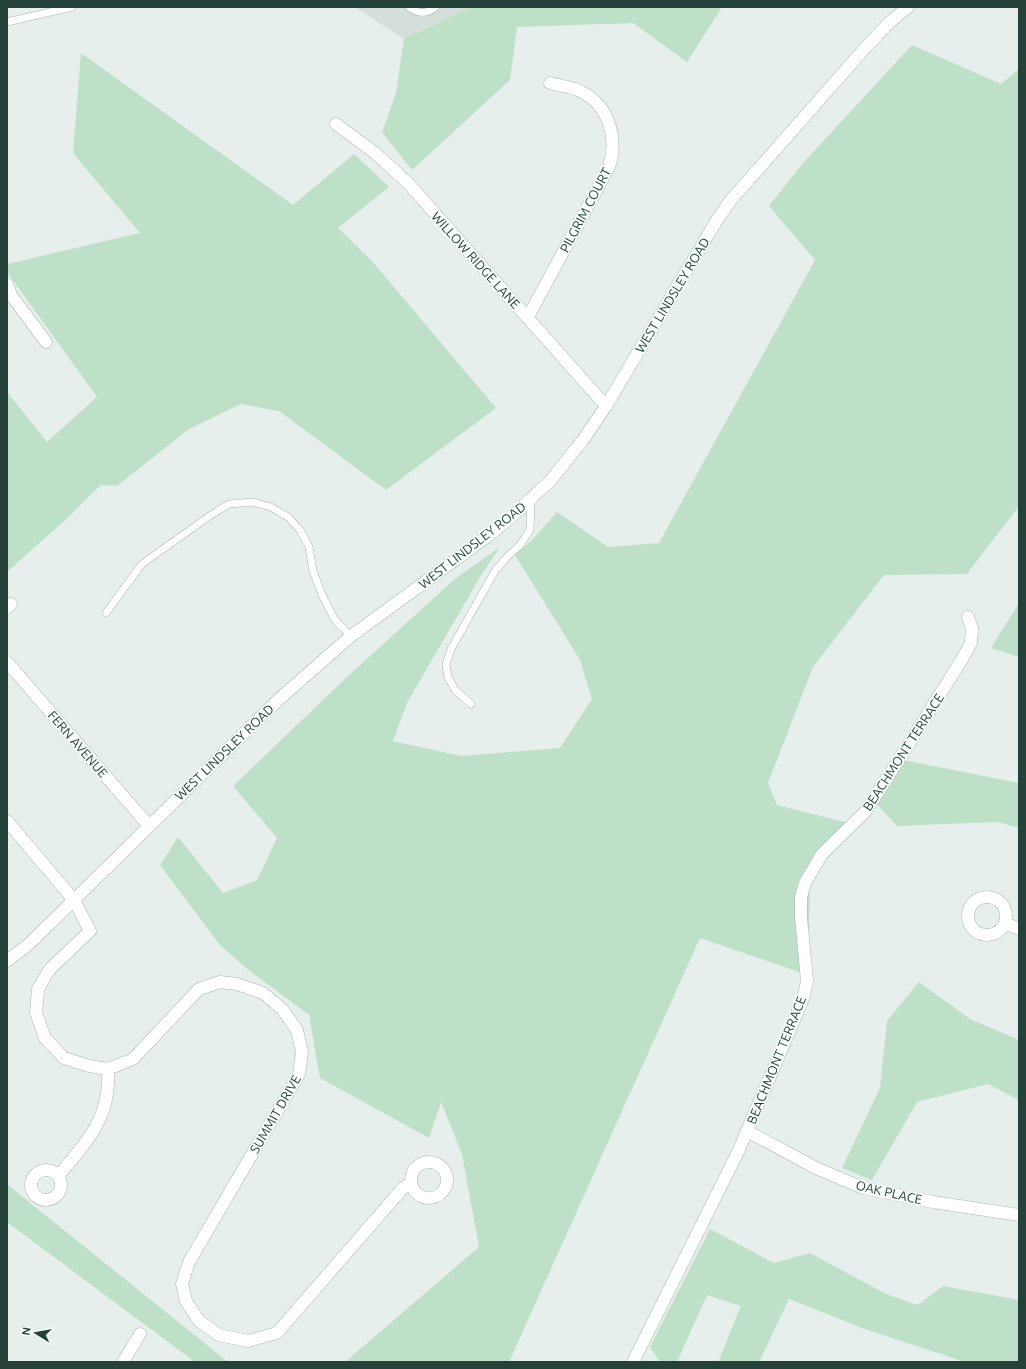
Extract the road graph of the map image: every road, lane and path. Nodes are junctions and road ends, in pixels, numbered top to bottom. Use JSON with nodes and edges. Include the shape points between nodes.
{"nodes":[{"id":1,"x":72,"y":7,"type":"edge"},
{"id":2,"x":409,"y":7,"type":"edge"},
{"id":3,"x":436,"y":7,"type":"edge"},
{"id":4,"x":908,"y":7,"type":"edge"},
{"id":5,"x":7,"y":22,"type":"edge"},
{"id":6,"x":550,"y":83,"type":"dead end"},
{"id":7,"x":336,"y":124,"type":"dead end"},
{"id":8,"x":7,"y":284,"type":"edge"},
{"id":9,"x":528,"y":317,"type":"junction"},
{"id":10,"x":46,"y":342,"type":"dead end"},
{"id":11,"x":606,"y":406,"type":"junction"},
{"id":12,"x":531,"y":499,"type":"junction"},
{"id":13,"x":106,"y":613,"type":"dead end"},
{"id":14,"x":968,"y":618,"type":"dead end"},
{"id":15,"x":351,"y":636,"type":"junction"},
{"id":16,"x":7,"y":662,"type":"edge"},
{"id":17,"x":471,"y":704,"type":"dead end"},
{"id":18,"x":7,"y":821,"type":"edge"},
{"id":19,"x":149,"y":826,"type":"junction"},
{"id":20,"x":74,"y":900,"type":"junction"},
{"id":21,"x":1005,"y":923,"type":"dead end"},
{"id":22,"x":1019,"y":929,"type":"edge"},
{"id":23,"x":7,"y":961,"type":"edge"},
{"id":24,"x":108,"y":1069,"type":"junction"},
{"id":25,"x":747,"y":1131,"type":"junction"},
{"id":26,"x":58,"y":1176,"type":"dead end"},
{"id":27,"x":411,"y":1183,"type":"dead end"},
{"id":28,"x":1019,"y":1215,"type":"edge"},
{"id":29,"x":140,"y":1334,"type":"dead end"},
{"id":30,"x":123,"y":1362,"type":"edge"},
{"id":31,"x":633,"y":1362,"type":"edge"}],
"edges":[{"from":1,"to":5,"type":"lane"},
{"from":2,"to":3,"type":"lane","via":[[425,13]]},
{"from":4,"to":11,"type":"street","name":"WEST LINDSLEY ROAD","via":[[866,46],[731,200]]},
{"from":6,"to":9,"type":"street","name":"PILGRIM COURT","via":[[581,91],[598,104],[609,121],[613,149],[609,167]]},
{"from":7,"to":9,"type":"street","name":"WILLOW RIDGE LANE","via":[[375,153],[407,182]]},
{"from":8,"to":10,"type":"street","via":[[11,295]]},
{"from":9,"to":11,"type":"street","name":"WILLOW RIDGE LANE"},
{"from":11,"to":12,"type":"street","name":"WEST LINDSLEY ROAD","via":[[567,461]]},
{"from":12,"to":15,"type":"street","name":"WEST LINDSLEY ROAD","via":[[488,536]]},
{"from":12,"to":17,"type":"lane","via":[[530,530],[520,545],[495,571],[451,649],[446,665],[448,677],[455,690]]},
{"from":13,"to":15,"type":"lane","via":[[142,564],[229,504],[253,502],[271,507],[288,517],[300,530],[309,547],[313,571],[323,597],[336,620]]},
{"from":14,"to":25,"type":"street","name":"BEACHMONT TERRACE","via":[[972,628],[971,643],[961,661],[865,812],[822,854],[805,883],[800,917],[807,981],[803,999]]},
{"from":15,"to":19,"type":"street","name":"WEST LINDSLEY ROAD","via":[[278,700]]},
{"from":16,"to":19,"type":"street","name":"FERN AVENUE"},
{"from":18,"to":20,"type":"street"},
{"from":19,"to":20,"type":"street","name":"WEST LINDSLEY ROAD"},
{"from":20,"to":23,"type":"street","name":"WEST LINDSLEY ROAD","via":[[29,944]]},
{"from":20,"to":24,"type":"street","name":"SUMMIT DRIVE","via":[[90,931],[50,969],[38,989],[36,1013],[44,1038],[64,1058]]},
{"from":21,"to":22,"type":"street"},
{"from":24,"to":26,"type":"street","via":[[109,1085],[101,1116],[91,1136]]},
{"from":24,"to":27,"type":"street","name":"SUMMIT DRIVE","via":[[133,1060],[199,989],[220,982],[237,984],[263,993],[282,1009],[297,1030],[302,1052],[299,1074],[189,1262],[182,1284],[186,1301],[199,1322],[219,1336],[248,1341],[277,1333]]},
{"from":25,"to":28,"type":"street","name":"OAK PLACE","via":[[816,1168],[863,1188]]},
{"from":25,"to":31,"type":"street","name":"BEACHMONT TERRACE"},
{"from":29,"to":30,"type":"street"}]}
